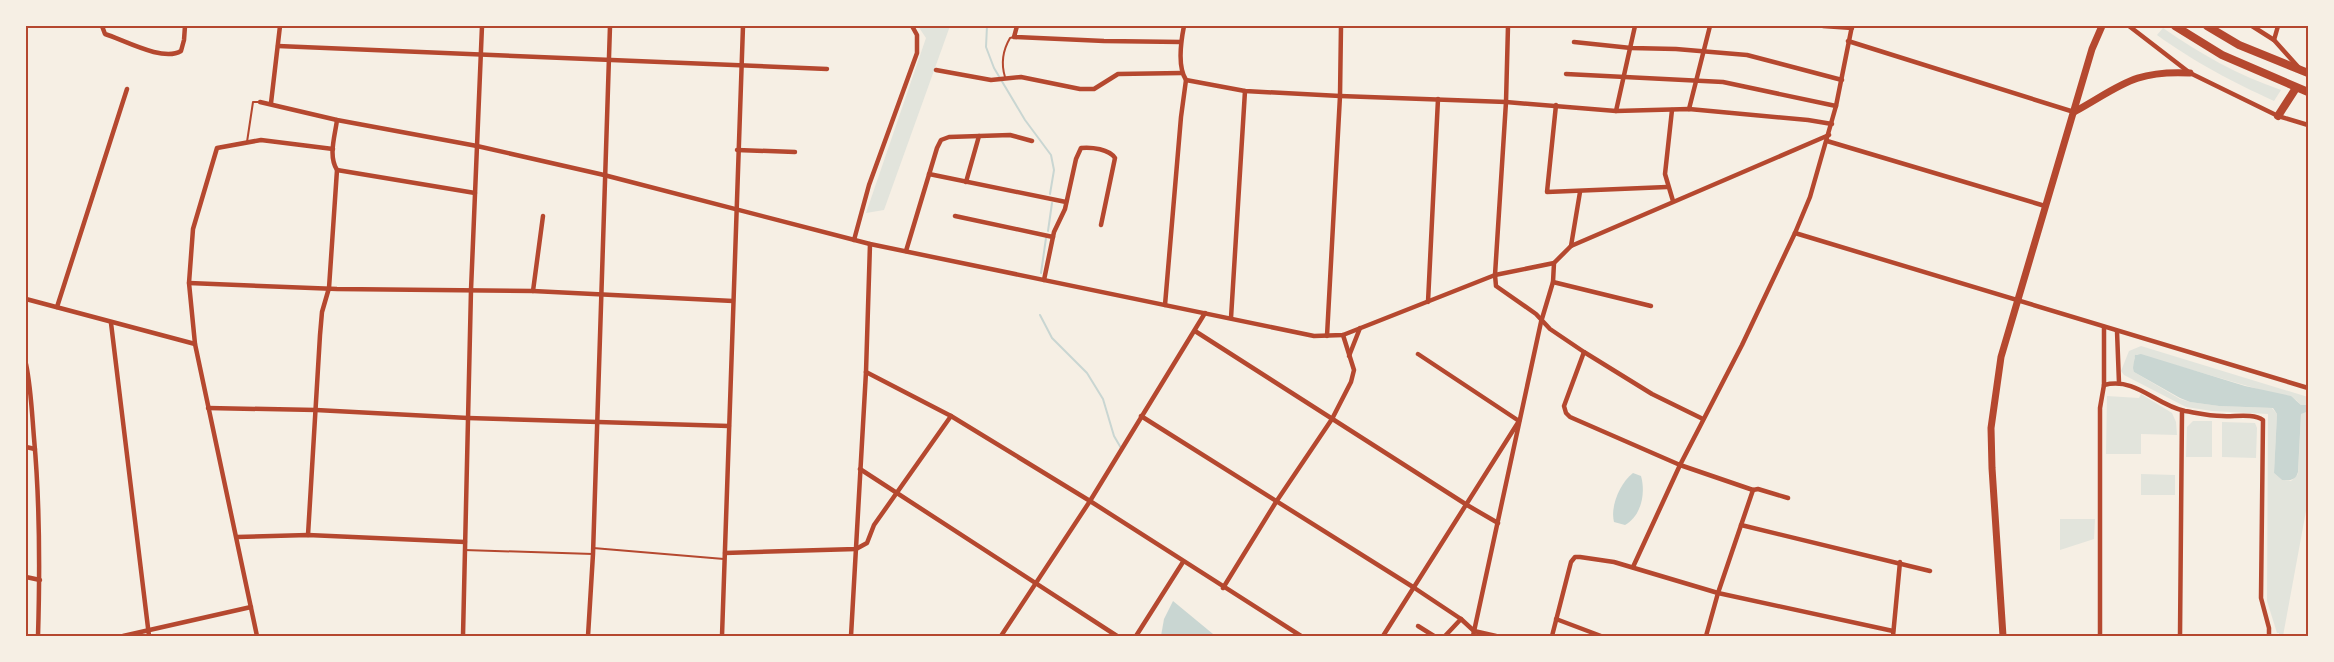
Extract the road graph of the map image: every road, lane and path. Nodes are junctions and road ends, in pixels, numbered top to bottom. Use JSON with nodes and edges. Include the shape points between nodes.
{"nodes":[{"id":1,"x":102,"y":26,"type":"edge"},
{"id":2,"x":185,"y":26,"type":"edge"},
{"id":3,"x":279,"y":26,"type":"edge"},
{"id":4,"x":482,"y":26,"type":"edge"},
{"id":5,"x":610,"y":26,"type":"edge"},
{"id":6,"x":743,"y":26,"type":"edge"},
{"id":7,"x":912,"y":26,"type":"edge"},
{"id":8,"x":1017,"y":26,"type":"edge"},
{"id":9,"x":1184,"y":26,"type":"edge"},
{"id":10,"x":1341,"y":26,"type":"edge"},
{"id":11,"x":1508,"y":26,"type":"edge"},
{"id":12,"x":1635,"y":26,"type":"edge"},
{"id":13,"x":1710,"y":26,"type":"edge"},
{"id":14,"x":1823,"y":26,"type":"edge"},
{"id":15,"x":2102,"y":26,"type":"edge"},
{"id":16,"x":2129,"y":26,"type":"edge"},
{"id":17,"x":2175,"y":26,"type":"edge"},
{"id":18,"x":2207,"y":26,"type":"edge"},
{"id":19,"x":2252,"y":26,"type":"edge"},
{"id":20,"x":2278,"y":26,"type":"edge"},
{"id":21,"x":1852,"y":27,"type":"edge"},
{"id":22,"x":2220,"y":29,"type":"edge"},
{"id":23,"x":1014,"y":37,"type":"junction"},
{"id":24,"x":2274,"y":40,"type":"junction"},
{"id":25,"x":1848,"y":41,"type":"junction"},
{"id":26,"x":1181,"y":42,"type":"junction"},
{"id":27,"x":1574,"y":42,"type":"dead end"},
{"id":28,"x":278,"y":46,"type":"junction"},
{"id":29,"x":1631,"y":48,"type":"junction"},
{"id":30,"x":1704,"y":51,"type":"junction"},
{"id":31,"x":481,"y":56,"type":"junction"},
{"id":32,"x":608,"y":59,"type":"junction"},
{"id":33,"x":740,"y":64,"type":"junction"},
{"id":34,"x":827,"y":69,"type":"dead end"},
{"id":35,"x":936,"y":70,"type":"dead end"},
{"id":36,"x":2305,"y":72,"type":"edge"},
{"id":37,"x":1182,"y":73,"type":"junction"},
{"id":38,"x":1566,"y":74,"type":"dead end"},
{"id":39,"x":2190,"y":74,"type":"junction"},
{"id":40,"x":1624,"y":76,"type":"junction"},
{"id":41,"x":1002,"y":78,"type":"junction"},
{"id":42,"x":1696,"y":79,"type":"junction"},
{"id":43,"x":1186,"y":80,"type":"junction"},
{"id":44,"x":1842,"y":80,"type":"junction"},
{"id":45,"x":2296,"y":88,"type":"junction"},
{"id":46,"x":127,"y":89,"type":"dead end"},
{"id":47,"x":1245,"y":91,"type":"junction"},
{"id":48,"x":2308,"y":92,"type":"edge"},
{"id":49,"x":1340,"y":96,"type":"junction"},
{"id":50,"x":1438,"y":99,"type":"junction"},
{"id":51,"x":260,"y":102,"type":"joint"},
{"id":52,"x":1506,"y":102,"type":"junction"},
{"id":53,"x":271,"y":103,"type":"junction"},
{"id":54,"x":1556,"y":105,"type":"junction"},
{"id":55,"x":1836,"y":106,"type":"junction"},
{"id":56,"x":1689,"y":109,"type":"junction"},
{"id":57,"x":1672,"y":110,"type":"junction"},
{"id":58,"x":1616,"y":111,"type":"junction"},
{"id":59,"x":2073,"y":112,"type":"junction"},
{"id":60,"x":2278,"y":116,"type":"junction"},
{"id":61,"x":337,"y":120,"type":"junction"},
{"id":62,"x":1832,"y":124,"type":"junction"},
{"id":63,"x":2308,"y":125,"type":"edge"},
{"id":64,"x":1829,"y":135,"type":"junction"},
{"id":65,"x":980,"y":136,"type":"junction"},
{"id":66,"x":1032,"y":141,"type":"dead end"},
{"id":67,"x":1827,"y":141,"type":"junction"},
{"id":68,"x":246,"y":142,"type":"junction"},
{"id":69,"x":477,"y":146,"type":"junction"},
{"id":70,"x":333,"y":149,"type":"junction"},
{"id":71,"x":737,"y":150,"type":"junction"},
{"id":72,"x":795,"y":152,"type":"dead end"},
{"id":73,"x":337,"y":170,"type":"junction"},
{"id":74,"x":929,"y":174,"type":"junction"},
{"id":75,"x":604,"y":175,"type":"junction"},
{"id":76,"x":966,"y":182,"type":"junction"},
{"id":77,"x":1667,"y":187,"type":"junction"},
{"id":78,"x":1580,"y":192,"type":"junction"},
{"id":79,"x":475,"y":193,"type":"junction"},
{"id":80,"x":1673,"y":201,"type":"junction"},
{"id":81,"x":1066,"y":202,"type":"junction"},
{"id":82,"x":2045,"y":206,"type":"junction"},
{"id":83,"x":735,"y":208,"type":"junction"},
{"id":84,"x":543,"y":216,"type":"dead end"},
{"id":85,"x":955,"y":216,"type":"dead end"},
{"id":86,"x":1101,"y":225,"type":"dead end"},
{"id":87,"x":1795,"y":233,"type":"junction"},
{"id":88,"x":1053,"y":237,"type":"junction"},
{"id":89,"x":854,"y":240,"type":"junction"},
{"id":90,"x":870,"y":243,"type":"junction"},
{"id":91,"x":1571,"y":246,"type":"junction"},
{"id":92,"x":906,"y":251,"type":"junction"},
{"id":93,"x":1554,"y":263,"type":"junction"},
{"id":94,"x":1494,"y":274,"type":"junction"},
{"id":95,"x":1044,"y":280,"type":"junction"},
{"id":96,"x":1553,"y":282,"type":"junction"},
{"id":97,"x":189,"y":283,"type":"junction"},
{"id":98,"x":329,"y":288,"type":"junction"},
{"id":99,"x":471,"y":290,"type":"junction"},
{"id":100,"x":533,"y":291,"type":"junction"},
{"id":101,"x":602,"y":294,"type":"junction"},
{"id":102,"x":26,"y":299,"type":"edge"},
{"id":103,"x":2018,"y":300,"type":"junction"},
{"id":104,"x":733,"y":301,"type":"junction"},
{"id":105,"x":1428,"y":302,"type":"junction"},
{"id":106,"x":1165,"y":305,"type":"junction"},
{"id":107,"x":1651,"y":306,"type":"dead end"},
{"id":108,"x":57,"y":307,"type":"junction"},
{"id":109,"x":1205,"y":313,"type":"junction"},
{"id":110,"x":1231,"y":318,"type":"junction"},
{"id":111,"x":1541,"y":322,"type":"junction"},
{"id":112,"x":111,"y":323,"type":"junction"},
{"id":113,"x":1360,"y":327,"type":"junction"},
{"id":114,"x":2104,"y":327,"type":"junction"},
{"id":115,"x":1195,"y":331,"type":"junction"},
{"id":116,"x":2117,"y":331,"type":"junction"},
{"id":117,"x":1343,"y":335,"type":"junction"},
{"id":118,"x":1327,"y":336,"type":"junction"},
{"id":119,"x":195,"y":344,"type":"junction"},
{"id":120,"x":1584,"y":352,"type":"junction"},
{"id":121,"x":1418,"y":354,"type":"dead end"},
{"id":122,"x":1349,"y":356,"type":"junction"},
{"id":123,"x":26,"y":364,"type":"edge"},
{"id":124,"x":866,"y":372,"type":"junction"},
{"id":125,"x":2119,"y":383,"type":"junction"},
{"id":126,"x":2104,"y":385,"type":"junction"},
{"id":127,"x":2308,"y":388,"type":"edge"},
{"id":128,"x":208,"y":408,"type":"junction"},
{"id":129,"x":316,"y":410,"type":"junction"},
{"id":130,"x":2182,"y":411,"type":"junction"},
{"id":131,"x":951,"y":416,"type":"junction"},
{"id":132,"x":1141,"y":416,"type":"junction"},
{"id":133,"x":468,"y":418,"type":"junction"},
{"id":134,"x":1332,"y":418,"type":"junction"},
{"id":135,"x":1703,"y":419,"type":"junction"},
{"id":136,"x":597,"y":421,"type":"junction"},
{"id":137,"x":1520,"y":421,"type":"junction"},
{"id":138,"x":729,"y":426,"type":"junction"},
{"id":139,"x":26,"y":447,"type":"edge"},
{"id":140,"x":35,"y":449,"type":"junction"},
{"id":141,"x":1680,"y":465,"type":"junction"},
{"id":142,"x":860,"y":469,"type":"junction"},
{"id":143,"x":1753,"y":490,"type":"junction"},
{"id":144,"x":897,"y":494,"type":"junction"},
{"id":145,"x":1788,"y":498,"type":"dead end"},
{"id":146,"x":1090,"y":501,"type":"junction"},
{"id":147,"x":1276,"y":502,"type":"junction"},
{"id":148,"x":1467,"y":505,"type":"junction"},
{"id":149,"x":1498,"y":523,"type":"junction"},
{"id":150,"x":1741,"y":525,"type":"junction"},
{"id":151,"x":308,"y":535,"type":"junction"},
{"id":152,"x":237,"y":537,"type":"junction"},
{"id":153,"x":465,"y":542,"type":"junction"},
{"id":154,"x":856,"y":549,"type":"junction"},
{"id":155,"x":464,"y":550,"type":"junction"},
{"id":156,"x":593,"y":551,"type":"junction"},
{"id":157,"x":725,"y":552,"type":"junction"},
{"id":158,"x":724,"y":559,"type":"junction"},
{"id":159,"x":1184,"y":562,"type":"junction"},
{"id":160,"x":1900,"y":562,"type":"junction"},
{"id":161,"x":1633,"y":567,"type":"junction"},
{"id":162,"x":1930,"y":571,"type":"dead end"},
{"id":163,"x":26,"y":577,"type":"edge"},
{"id":164,"x":40,"y":580,"type":"junction"},
{"id":165,"x":1035,"y":584,"type":"junction"},
{"id":166,"x":1413,"y":587,"type":"junction"},
{"id":167,"x":1223,"y":588,"type":"junction"},
{"id":168,"x":1718,"y":593,"type":"junction"},
{"id":169,"x":251,"y":607,"type":"junction"},
{"id":170,"x":1461,"y":619,"type":"junction"},
{"id":171,"x":1556,"y":619,"type":"junction"},
{"id":172,"x":1418,"y":626,"type":"dead end"},
{"id":173,"x":149,"y":634,"type":"edge"},
{"id":174,"x":1473,"y":634,"type":"edge"},
{"id":175,"x":1893,"y":634,"type":"edge"},
{"id":176,"x":38,"y":636,"type":"edge"},
{"id":177,"x":123,"y":636,"type":"edge"},
{"id":178,"x":256,"y":636,"type":"edge"},
{"id":179,"x":463,"y":636,"type":"edge"},
{"id":180,"x":588,"y":636,"type":"edge"},
{"id":181,"x":722,"y":636,"type":"edge"},
{"id":182,"x":851,"y":636,"type":"edge"},
{"id":183,"x":1001,"y":636,"type":"edge"},
{"id":184,"x":1117,"y":636,"type":"edge"},
{"id":185,"x":1136,"y":636,"type":"edge"},
{"id":186,"x":1301,"y":636,"type":"edge"},
{"id":187,"x":1383,"y":636,"type":"edge"},
{"id":188,"x":1434,"y":636,"type":"edge"},
{"id":189,"x":1445,"y":636,"type":"edge"},
{"id":190,"x":1496,"y":636,"type":"edge"},
{"id":191,"x":1552,"y":636,"type":"edge"},
{"id":192,"x":1601,"y":636,"type":"edge"},
{"id":193,"x":1706,"y":636,"type":"edge"},
{"id":194,"x":2002,"y":636,"type":"edge"},
{"id":195,"x":2100,"y":636,"type":"edge"},
{"id":196,"x":2180,"y":636,"type":"edge"},
{"id":197,"x":2269,"y":636,"type":"edge"}],
"edges":[{"from":1,"to":2,"type":"street","via":[[105,34],[170,55],[181,51]]},
{"from":3,"to":28,"type":"street"},
{"from":4,"to":31,"type":"street"},
{"from":5,"to":32,"type":"street"},
{"from":6,"to":33,"type":"street"},
{"from":7,"to":89,"type":"street","via":[[917,35],[917,53],[869,184]]},
{"from":8,"to":23,"type":"street"},
{"from":9,"to":26,"type":"street"},
{"from":10,"to":49,"type":"street"},
{"from":11,"to":52,"type":"street"},
{"from":12,"to":29,"type":"street"},
{"from":13,"to":30,"type":"street"},
{"from":14,"to":21,"type":"street"},
{"from":15,"to":59,"type":"main road"},
{"from":16,"to":39,"type":"street"},
{"from":17,"to":45,"type":"main road","via":[[2222,55]]},
{"from":18,"to":22,"type":"main road"},
{"from":19,"to":24,"type":"street"},
{"from":20,"to":24,"type":"street"},
{"from":21,"to":25,"type":"street"},
{"from":22,"to":36,"type":"main road","via":[[2239,45]]},
{"from":23,"to":26,"type":"street"},
{"from":23,"to":41,"type":"lane","via":[[1005,50]]},
{"from":24,"to":36,"type":"street"},
{"from":25,"to":44,"type":"street"},
{"from":25,"to":59,"type":"street"},
{"from":26,"to":37,"type":"street"},
{"from":27,"to":29,"type":"street"},
{"from":28,"to":31,"type":"street"},
{"from":28,"to":53,"type":"street"},
{"from":29,"to":30,"type":"street"},
{"from":29,"to":40,"type":"street"},
{"from":30,"to":42,"type":"street"},
{"from":30,"to":44,"type":"street","via":[[1756,57]]},
{"from":31,"to":32,"type":"street"},
{"from":31,"to":69,"type":"street"},
{"from":32,"to":33,"type":"street"},
{"from":32,"to":75,"type":"street"},
{"from":33,"to":34,"type":"street"},
{"from":33,"to":71,"type":"street"},
{"from":35,"to":41,"type":"street","via":[[959,76]]},
{"from":37,"to":41,"type":"street","via":[[1118,74],[1094,89],[1021,77]]},
{"from":37,"to":43,"type":"street"},
{"from":38,"to":40,"type":"street"},
{"from":39,"to":59,"type":"main road","via":[[2163,72],[2137,76]]},
{"from":39,"to":60,"type":"street"},
{"from":40,"to":42,"type":"street"},
{"from":40,"to":58,"type":"street"},
{"from":42,"to":55,"type":"street"},
{"from":42,"to":56,"type":"street"},
{"from":43,"to":47,"type":"street"},
{"from":43,"to":106,"type":"street"},
{"from":44,"to":55,"type":"street"},
{"from":45,"to":48,"type":"main road"},
{"from":45,"to":60,"type":"main road"},
{"from":46,"to":108,"type":"street"},
{"from":47,"to":49,"type":"street"},
{"from":47,"to":110,"type":"street"},
{"from":49,"to":50,"type":"street"},
{"from":49,"to":118,"type":"street"},
{"from":50,"to":52,"type":"street"},
{"from":50,"to":105,"type":"street"},
{"from":51,"to":53,"type":"street"},
{"from":51,"to":68,"type":"lane","via":[[254,102]]},
{"from":52,"to":54,"type":"street"},
{"from":52,"to":94,"type":"street"},
{"from":53,"to":61,"type":"street"},
{"from":54,"to":58,"type":"street"},
{"from":54,"to":78,"type":"street","via":[[1546,192]]},
{"from":55,"to":62,"type":"street"},
{"from":56,"to":57,"type":"street"},
{"from":56,"to":62,"type":"street"},
{"from":57,"to":58,"type":"street"},
{"from":57,"to":77,"type":"street"},
{"from":59,"to":82,"type":"main road"},
{"from":60,"to":63,"type":"street"},
{"from":61,"to":69,"type":"street"},
{"from":61,"to":70,"type":"street"},
{"from":62,"to":64,"type":"street"},
{"from":64,"to":67,"type":"street"},
{"from":64,"to":80,"type":"street"},
{"from":65,"to":66,"type":"street","via":[[1010,135]]},
{"from":65,"to":74,"type":"street","via":[[944,138]]},
{"from":65,"to":76,"type":"street"},
{"from":67,"to":82,"type":"street"},
{"from":67,"to":87,"type":"street"},
{"from":68,"to":70,"type":"street","via":[[261,140]]},
{"from":68,"to":97,"type":"street","via":[[217,148],[198,206]]},
{"from":69,"to":75,"type":"street"},
{"from":69,"to":79,"type":"street"},
{"from":70,"to":73,"type":"street"},
{"from":71,"to":72,"type":"street"},
{"from":71,"to":83,"type":"street"},
{"from":73,"to":79,"type":"street"},
{"from":73,"to":98,"type":"street"},
{"from":74,"to":76,"type":"street"},
{"from":74,"to":92,"type":"street"},
{"from":75,"to":83,"type":"street"},
{"from":75,"to":101,"type":"street"},
{"from":76,"to":81,"type":"street"},
{"from":77,"to":78,"type":"street"},
{"from":77,"to":80,"type":"street"},
{"from":78,"to":91,"type":"street"},
{"from":79,"to":99,"type":"street"},
{"from":80,"to":91,"type":"street"},
{"from":81,"to":86,"type":"street","via":[[1081,148],[1114,155]]},
{"from":81,"to":88,"type":"street"},
{"from":82,"to":103,"type":"main road"},
{"from":83,"to":89,"type":"street"},
{"from":83,"to":104,"type":"street"},
{"from":84,"to":100,"type":"street"},
{"from":85,"to":88,"type":"street"},
{"from":87,"to":103,"type":"street"},
{"from":87,"to":135,"type":"street"},
{"from":88,"to":95,"type":"street"},
{"from":89,"to":90,"type":"street"},
{"from":90,"to":92,"type":"street"},
{"from":90,"to":124,"type":"street"},
{"from":91,"to":93,"type":"street"},
{"from":92,"to":95,"type":"street"},
{"from":93,"to":94,"type":"street"},
{"from":93,"to":96,"type":"street"},
{"from":94,"to":105,"type":"street"},
{"from":94,"to":111,"type":"street","via":[[1496,286],[1536,314]]},
{"from":95,"to":106,"type":"street"},
{"from":96,"to":107,"type":"street"},
{"from":96,"to":111,"type":"street"},
{"from":97,"to":98,"type":"street"},
{"from":97,"to":119,"type":"street"},
{"from":98,"to":99,"type":"street"},
{"from":98,"to":129,"type":"street","via":[[322,312]]},
{"from":99,"to":100,"type":"street"},
{"from":99,"to":133,"type":"street"},
{"from":100,"to":101,"type":"street"},
{"from":101,"to":104,"type":"street"},
{"from":101,"to":136,"type":"street"},
{"from":102,"to":108,"type":"street"},
{"from":103,"to":114,"type":"street"},
{"from":103,"to":194,"type":"main road","via":[[2001,357],[1991,428]]},
{"from":104,"to":138,"type":"street"},
{"from":105,"to":113,"type":"street"},
{"from":106,"to":109,"type":"street"},
{"from":108,"to":112,"type":"street"},
{"from":109,"to":110,"type":"street"},
{"from":109,"to":115,"type":"street"},
{"from":110,"to":118,"type":"street"},
{"from":111,"to":120,"type":"street"},
{"from":111,"to":137,"type":"street"},
{"from":112,"to":119,"type":"street"},
{"from":112,"to":173,"type":"street"},
{"from":113,"to":117,"type":"street"},
{"from":113,"to":122,"type":"street"},
{"from":114,"to":116,"type":"street"},
{"from":114,"to":126,"type":"street"},
{"from":115,"to":132,"type":"street"},
{"from":115,"to":134,"type":"street"},
{"from":116,"to":125,"type":"street"},
{"from":116,"to":127,"type":"street"},
{"from":117,"to":118,"type":"street"},
{"from":117,"to":122,"type":"street"},
{"from":119,"to":128,"type":"street"},
{"from":120,"to":135,"type":"street","via":[[1652,394]]},
{"from":120,"to":141,"type":"street","via":[[1564,406],[1566,413]]},
{"from":121,"to":137,"type":"street"},
{"from":122,"to":134,"type":"street","via":[[1354,374]]},
{"from":123,"to":140,"type":"street"},
{"from":124,"to":131,"type":"street"},
{"from":124,"to":142,"type":"street"},
{"from":125,"to":126,"type":"street"},
{"from":125,"to":130,"type":"street","via":[[2133,385]]},
{"from":126,"to":195,"type":"street","via":[[2100,408]]},
{"from":128,"to":129,"type":"street"},
{"from":128,"to":152,"type":"street"},
{"from":129,"to":133,"type":"street"},
{"from":129,"to":151,"type":"street"},
{"from":130,"to":196,"type":"street"},
{"from":130,"to":197,"type":"street","via":[[2262,419],[2261,597]]},
{"from":131,"to":144,"type":"street"},
{"from":131,"to":146,"type":"street"},
{"from":132,"to":146,"type":"street"},
{"from":132,"to":147,"type":"street"},
{"from":133,"to":136,"type":"street"},
{"from":133,"to":153,"type":"street"},
{"from":134,"to":147,"type":"street"},
{"from":134,"to":148,"type":"street"},
{"from":135,"to":141,"type":"street"},
{"from":136,"to":138,"type":"street"},
{"from":136,"to":156,"type":"street"},
{"from":137,"to":148,"type":"street"},
{"from":137,"to":149,"type":"street"},
{"from":138,"to":157,"type":"street"},
{"from":139,"to":140,"type":"street"},
{"from":140,"to":164,"type":"street"},
{"from":141,"to":143,"type":"street"},
{"from":141,"to":161,"type":"street"},
{"from":142,"to":144,"type":"street"},
{"from":142,"to":154,"type":"street"},
{"from":143,"to":145,"type":"street"},
{"from":143,"to":150,"type":"street"},
{"from":144,"to":154,"type":"street","via":[[874,525],[867,543]]},
{"from":144,"to":165,"type":"street"},
{"from":146,"to":159,"type":"street"},
{"from":146,"to":165,"type":"street"},
{"from":147,"to":166,"type":"street"},
{"from":147,"to":167,"type":"street"},
{"from":148,"to":149,"type":"street"},
{"from":148,"to":166,"type":"street"},
{"from":149,"to":174,"type":"street"},
{"from":150,"to":160,"type":"street"},
{"from":150,"to":168,"type":"street"},
{"from":151,"to":152,"type":"street"},
{"from":151,"to":153,"type":"street"},
{"from":152,"to":169,"type":"street"},
{"from":153,"to":155,"type":"street"},
{"from":154,"to":157,"type":"street"},
{"from":154,"to":182,"type":"street"},
{"from":155,"to":156,"type":"lane"},
{"from":155,"to":179,"type":"street"},
{"from":156,"to":158,"type":"lane"},
{"from":156,"to":180,"type":"street"},
{"from":157,"to":158,"type":"street"},
{"from":158,"to":181,"type":"street"},
{"from":159,"to":167,"type":"street"},
{"from":159,"to":185,"type":"street"},
{"from":160,"to":162,"type":"street"},
{"from":160,"to":175,"type":"street"},
{"from":161,"to":168,"type":"street"},
{"from":161,"to":171,"type":"street","via":[[1575,557]]},
{"from":163,"to":164,"type":"street"},
{"from":164,"to":176,"type":"street"},
{"from":165,"to":183,"type":"street"},
{"from":165,"to":184,"type":"street"},
{"from":166,"to":170,"type":"street"},
{"from":166,"to":187,"type":"street"},
{"from":167,"to":186,"type":"street"},
{"from":168,"to":175,"type":"street"},
{"from":168,"to":193,"type":"street"},
{"from":169,"to":173,"type":"street"},
{"from":169,"to":178,"type":"street"},
{"from":170,"to":174,"type":"street"},
{"from":170,"to":189,"type":"street"},
{"from":171,"to":191,"type":"street"},
{"from":171,"to":192,"type":"street"},
{"from":172,"to":188,"type":"street"},
{"from":173,"to":177,"type":"street"},
{"from":174,"to":190,"type":"street"}]}
